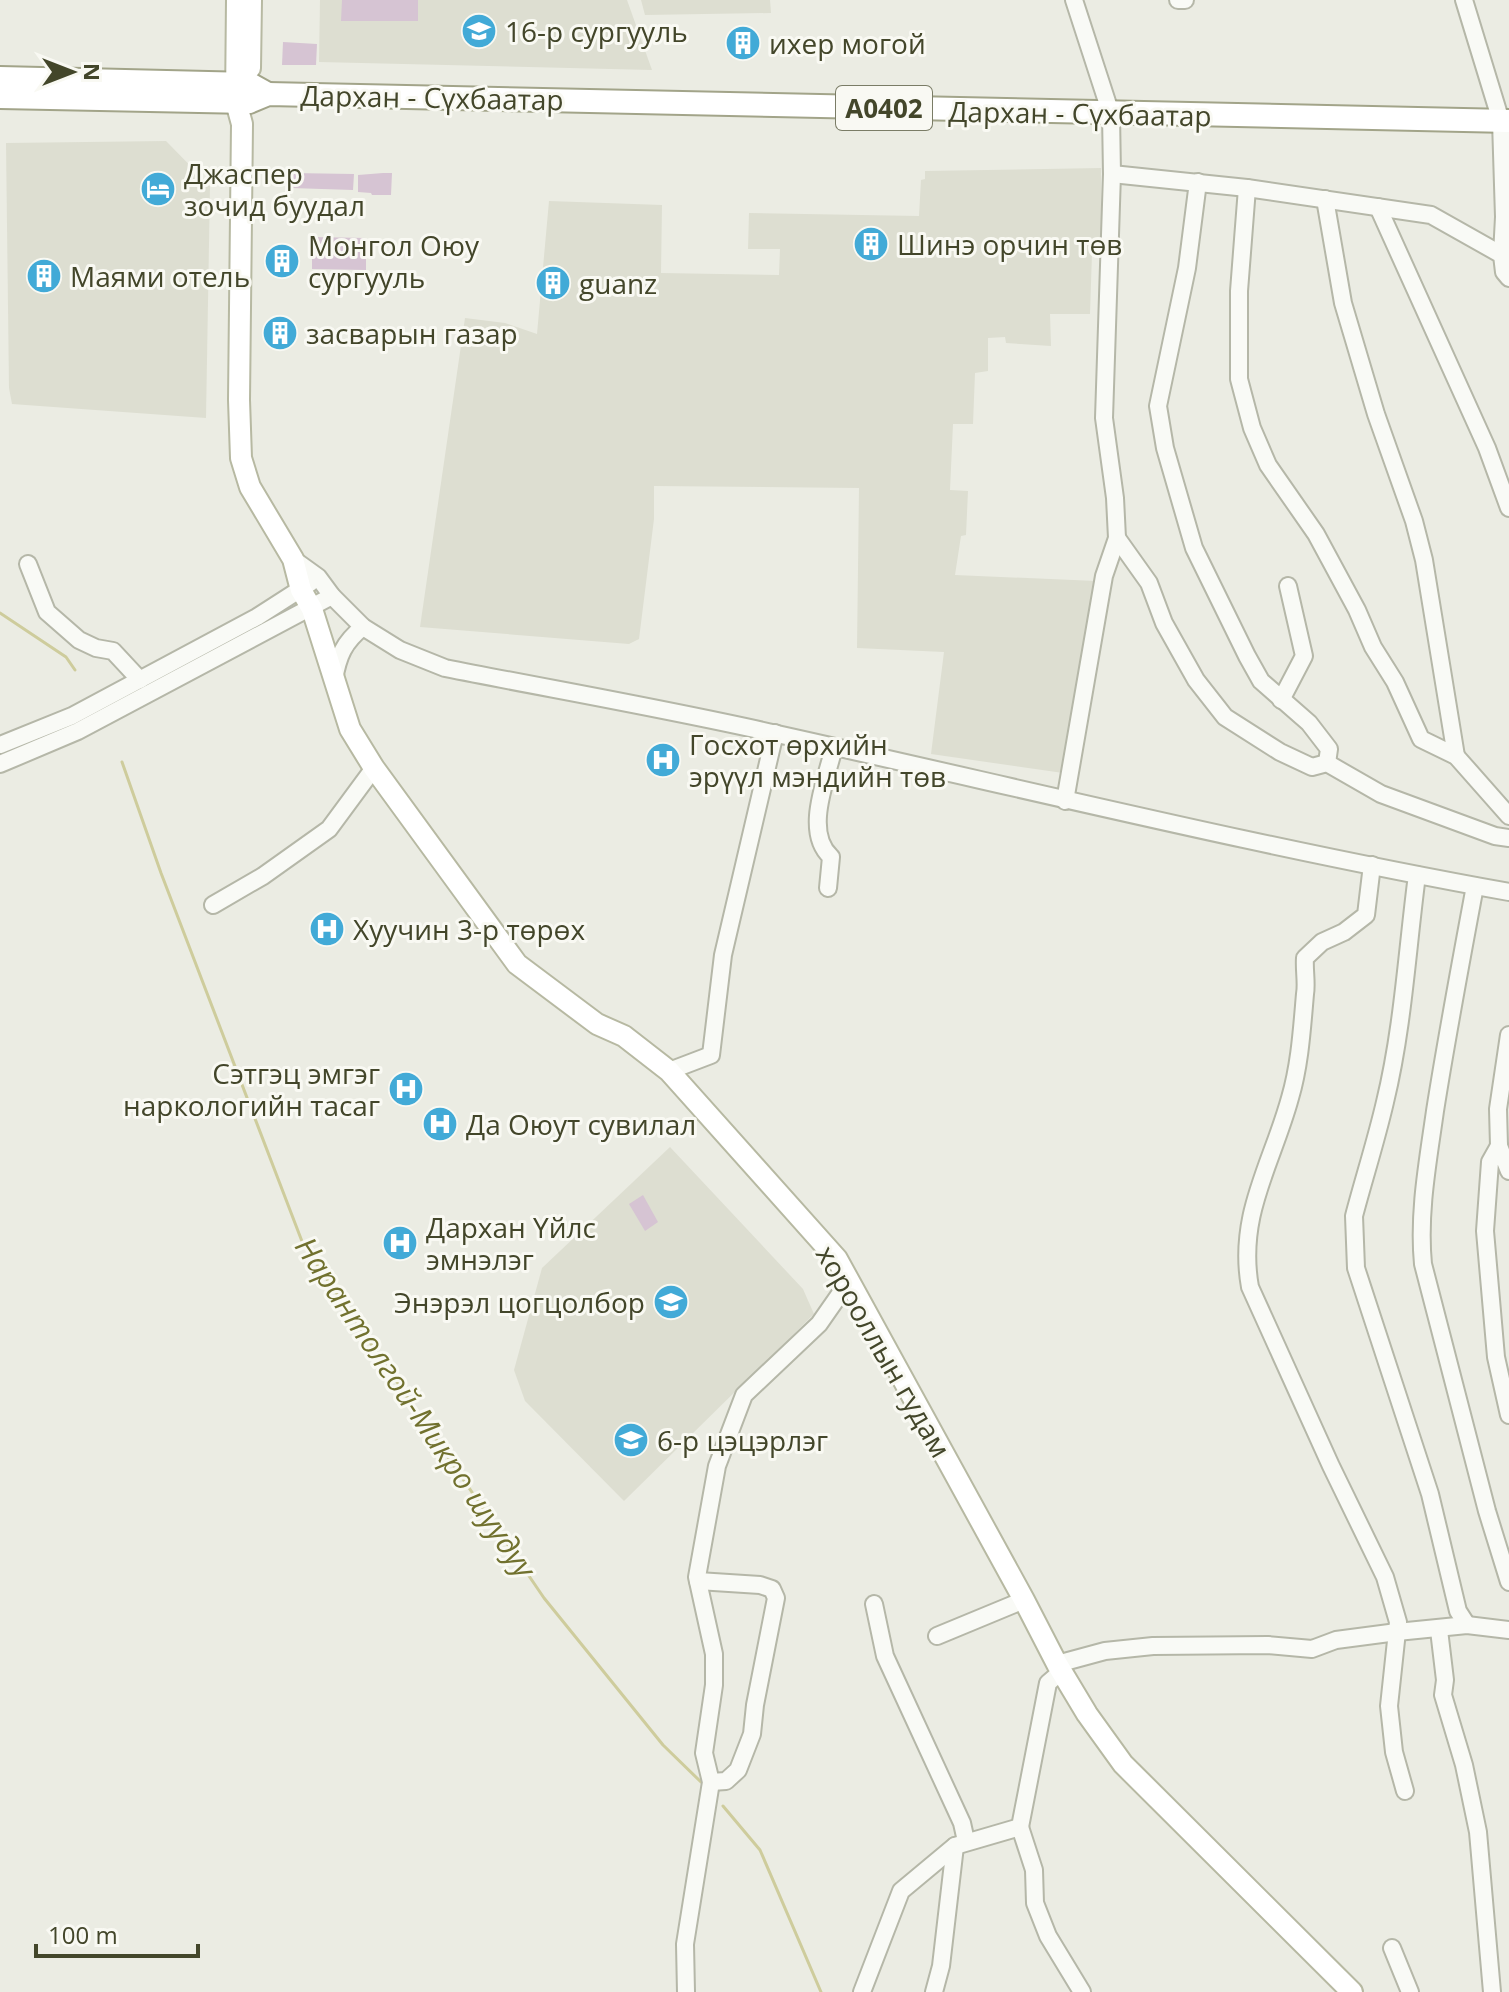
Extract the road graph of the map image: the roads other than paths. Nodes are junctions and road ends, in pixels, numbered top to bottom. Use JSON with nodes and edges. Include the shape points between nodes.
{"nodes":[{"id":1,"x":237,"y":0,"type":"edge"},
{"id":2,"x":251,"y":0,"type":"edge"},
{"id":3,"x":1074,"y":0,"type":"edge"},
{"id":4,"x":1178,"y":0,"type":"edge"},
{"id":5,"x":1185,"y":0,"type":"edge"},
{"id":6,"x":1464,"y":0,"type":"edge"},
{"id":7,"x":0,"y":78,"type":"edge"},
{"id":8,"x":248,"y":93,"type":"junction"},
{"id":9,"x":0,"y":97,"type":"edge"},
{"id":10,"x":1111,"y":114,"type":"junction"},
{"id":11,"x":1505,"y":121,"type":"edge"},
{"id":12,"x":1112,"y":174,"type":"junction"},
{"id":13,"x":1198,"y":182,"type":"junction"},
{"id":14,"x":1247,"y":188,"type":"junction"},
{"id":15,"x":1325,"y":199,"type":"junction"},
{"id":16,"x":1378,"y":207,"type":"junction"},
{"id":17,"x":1502,"y":255,"type":"junction"},
{"id":18,"x":1509,"y":278,"type":"edge"},
{"id":19,"x":1509,"y":508,"type":"edge"},
{"id":20,"x":1117,"y":538,"type":"junction"},
{"id":21,"x":28,"y":564,"type":"dead end"},
{"id":22,"x":310,"y":584,"type":"junction"},
{"id":23,"x":1288,"y":586,"type":"dead end"},
{"id":24,"x":332,"y":596,"type":"junction"},
{"id":25,"x":312,"y":609,"type":"junction"},
{"id":26,"x":363,"y":627,"type":"junction"},
{"id":27,"x":140,"y":680,"type":"junction"},
{"id":28,"x":333,"y":681,"type":"junction"},
{"id":29,"x":1281,"y":700,"type":"junction"},
{"id":30,"x":775,"y":733,"type":"junction"},
{"id":31,"x":0,"y":745,"type":"edge"},
{"id":32,"x":834,"y":747,"type":"junction"},
{"id":33,"x":1456,"y":756,"type":"junction"},
{"id":34,"x":1327,"y":763,"type":"junction"},
{"id":35,"x":0,"y":764,"type":"edge"},
{"id":36,"x":374,"y":768,"type":"junction"},
{"id":37,"x":1065,"y":801,"type":"junction"},
{"id":38,"x":1509,"y":816,"type":"edge"},
{"id":39,"x":1509,"y":838,"type":"edge"},
{"id":40,"x":1372,"y":865,"type":"junction"},
{"id":41,"x":1417,"y":875,"type":"junction"},
{"id":42,"x":1475,"y":886,"type":"junction"},
{"id":43,"x":828,"y":888,"type":"dead end"},
{"id":44,"x":1509,"y":892,"type":"edge"},
{"id":45,"x":213,"y":905,"type":"dead end"},
{"id":46,"x":1509,"y":1035,"type":"edge"},
{"id":47,"x":669,"y":1071,"type":"junction"},
{"id":48,"x":1499,"y":1146,"type":"junction"},
{"id":49,"x":1509,"y":1171,"type":"edge"},
{"id":50,"x":849,"y":1281,"type":"junction"},
{"id":51,"x":1509,"y":1415,"type":"edge"},
{"id":52,"x":698,"y":1581,"type":"junction"},
{"id":53,"x":1509,"y":1582,"type":"edge"},
{"id":54,"x":1024,"y":1600,"type":"junction"},
{"id":55,"x":874,"y":1604,"type":"dead end"},
{"id":56,"x":1467,"y":1625,"type":"junction"},
{"id":57,"x":1439,"y":1630,"type":"junction"},
{"id":58,"x":1509,"y":1631,"type":"edge"},
{"id":59,"x":1397,"y":1632,"type":"junction"},
{"id":60,"x":937,"y":1636,"type":"dead end"},
{"id":61,"x":1060,"y":1668,"type":"junction"},
{"id":62,"x":711,"y":1782,"type":"junction"},
{"id":63,"x":1405,"y":1791,"type":"dead end"},
{"id":64,"x":1020,"y":1827,"type":"junction"},
{"id":65,"x":961,"y":1844,"type":"junction"},
{"id":66,"x":1392,"y":1948,"type":"dead end"},
{"id":67,"x":686,"y":1992,"type":"edge"},
{"id":68,"x":862,"y":1992,"type":"edge"},
{"id":69,"x":934,"y":1992,"type":"edge"},
{"id":70,"x":1082,"y":1992,"type":"edge"},
{"id":71,"x":1352,"y":1992,"type":"edge"},
{"id":72,"x":1410,"y":1992,"type":"edge"},
{"id":73,"x":1492,"y":1992,"type":"edge"}],
"edges":[{"from":1,"to":8,"type":"main road"},
{"from":2,"to":8,"type":"main road"},
{"from":3,"to":10,"type":"street"},
{"from":4,"to":5,"type":"street"},
{"from":6,"to":11,"type":"street"},
{"from":7,"to":8,"type":"highway"},
{"from":8,"to":9,"type":"highway"},
{"from":8,"to":10,"type":"highway","name":"Дархан - Сүхбаатар","number":"A0402"},
{"from":8,"to":22,"type":"main road","name":"хорооллын гудам","via":[[242,124],[241,458],[250,487]]},
{"from":10,"to":11,"type":"highway","name":"Дархан - Сүхбаатар","number":"A0402"},
{"from":10,"to":12,"type":"street"},
{"from":11,"to":17,"type":"street"},
{"from":12,"to":13,"type":"street"},
{"from":12,"to":20,"type":"street","via":[[1104,418]]},
{"from":13,"to":14,"type":"street"},
{"from":13,"to":29,"type":"street","via":[[1187,268],[1158,406],[1194,548],[1261,681]]},
{"from":14,"to":15,"type":"street"},
{"from":14,"to":33,"type":"street","via":[[1239,379],[1252,428],[1268,465],[1316,534],[1421,739]]},
{"from":15,"to":16,"type":"street"},
{"from":15,"to":33,"type":"street","via":[[1343,303],[1424,560]]},
{"from":16,"to":17,"type":"street","via":[[1431,215]]},
{"from":16,"to":19,"type":"street"},
{"from":17,"to":18,"type":"street"},
{"from":20,"to":34,"type":"street","via":[[1149,583],[1196,680],[1225,717],[1312,767]]},
{"from":20,"to":37,"type":"street","via":[[1104,576]]},
{"from":21,"to":27,"type":"street","via":[[47,612],[79,640],[113,651]]},
{"from":22,"to":24,"type":"street"},
{"from":22,"to":25,"type":"main road","name":"хорооллын гудам"},
{"from":22,"to":27,"type":"street"},
{"from":23,"to":29,"type":"street","via":[[1304,656]]},
{"from":24,"to":25,"type":"street"},
{"from":24,"to":26,"type":"street"},
{"from":25,"to":28,"type":"main road","name":"хорооллын гудам"},
{"from":25,"to":35,"type":"street","via":[[78,731]]},
{"from":26,"to":28,"type":"street","via":[[341,650]]},
{"from":26,"to":30,"type":"street","via":[[400,650],[445,668]]},
{"from":27,"to":31,"type":"street","via":[[72,716]]},
{"from":28,"to":36,"type":"main road","name":"хорооллын гудам","via":[[350,729]]},
{"from":29,"to":34,"type":"street","via":[[1329,749]]},
{"from":30,"to":32,"type":"street"},
{"from":30,"to":47,"type":"street","via":[[723,955],[711,1055]]},
{"from":32,"to":37,"type":"street"},
{"from":32,"to":43,"type":"street","via":[[817,832],[831,857]]},
{"from":33,"to":38,"type":"street"},
{"from":34,"to":39,"type":"street","via":[[1381,794]]},
{"from":36,"to":45,"type":"street","via":[[329,829]]},
{"from":36,"to":47,"type":"main road","name":"хорооллын гудам","via":[[517,964]]},
{"from":37,"to":40,"type":"street"},
{"from":40,"to":41,"type":"street"},
{"from":40,"to":59,"type":"street","via":[[1366,915],[1305,958],[1298,1059],[1252,1208],[1245,1261],[1250,1287],[1385,1577]]},
{"from":41,"to":42,"type":"street"},
{"from":41,"to":56,"type":"street","via":[[1386,1101],[1353,1236],[1356,1268],[1430,1494],[1458,1611]]},
{"from":42,"to":44,"type":"street"},
{"from":42,"to":53,"type":"street","via":[[1444,1053],[1421,1244]]},
{"from":46,"to":48,"type":"street","via":[[1498,1109]]},
{"from":47,"to":50,"type":"main road","name":"хорооллын гудам","via":[[815,1233]]},
{"from":48,"to":49,"type":"street"},
{"from":48,"to":51,"type":"street","via":[[1490,1162],[1485,1231],[1496,1357]]},
{"from":50,"to":52,"type":"street","via":[[819,1324],[744,1395],[717,1466]]},
{"from":50,"to":54,"type":"main road","name":"хорооллын гудам"},
{"from":52,"to":62,"type":"street","via":[[714,1654],[704,1753]]},
{"from":52,"to":62,"type":"street","via":[[760,1585],[772,1589],[776,1598],[752,1734],[738,1770],[726,1781]]},
{"from":54,"to":60,"type":"street"},
{"from":54,"to":61,"type":"main road","name":"хорооллын гудам"},
{"from":55,"to":65,"type":"street","via":[[885,1656],[962,1823]]},
{"from":56,"to":57,"type":"street"},
{"from":56,"to":58,"type":"street"},
{"from":57,"to":59,"type":"street"},
{"from":57,"to":73,"type":"street","via":[[1443,1695],[1478,1832]]},
{"from":59,"to":61,"type":"street","via":[[1336,1640],[1312,1649],[1153,1646],[1105,1651]]},
{"from":59,"to":63,"type":"street","via":[[1389,1706]]},
{"from":61,"to":64,"type":"street","via":[[1048,1683]]},
{"from":61,"to":71,"type":"main road","name":"хорооллын гудам","via":[[1123,1764]]},
{"from":62,"to":67,"type":"street","via":[[685,1944]]},
{"from":64,"to":65,"type":"street"},
{"from":64,"to":70,"type":"street","via":[[1034,1870],[1035,1903]]},
{"from":65,"to":68,"type":"street","via":[[901,1891]]},
{"from":65,"to":69,"type":"street"},
{"from":66,"to":72,"type":"street"}]}
